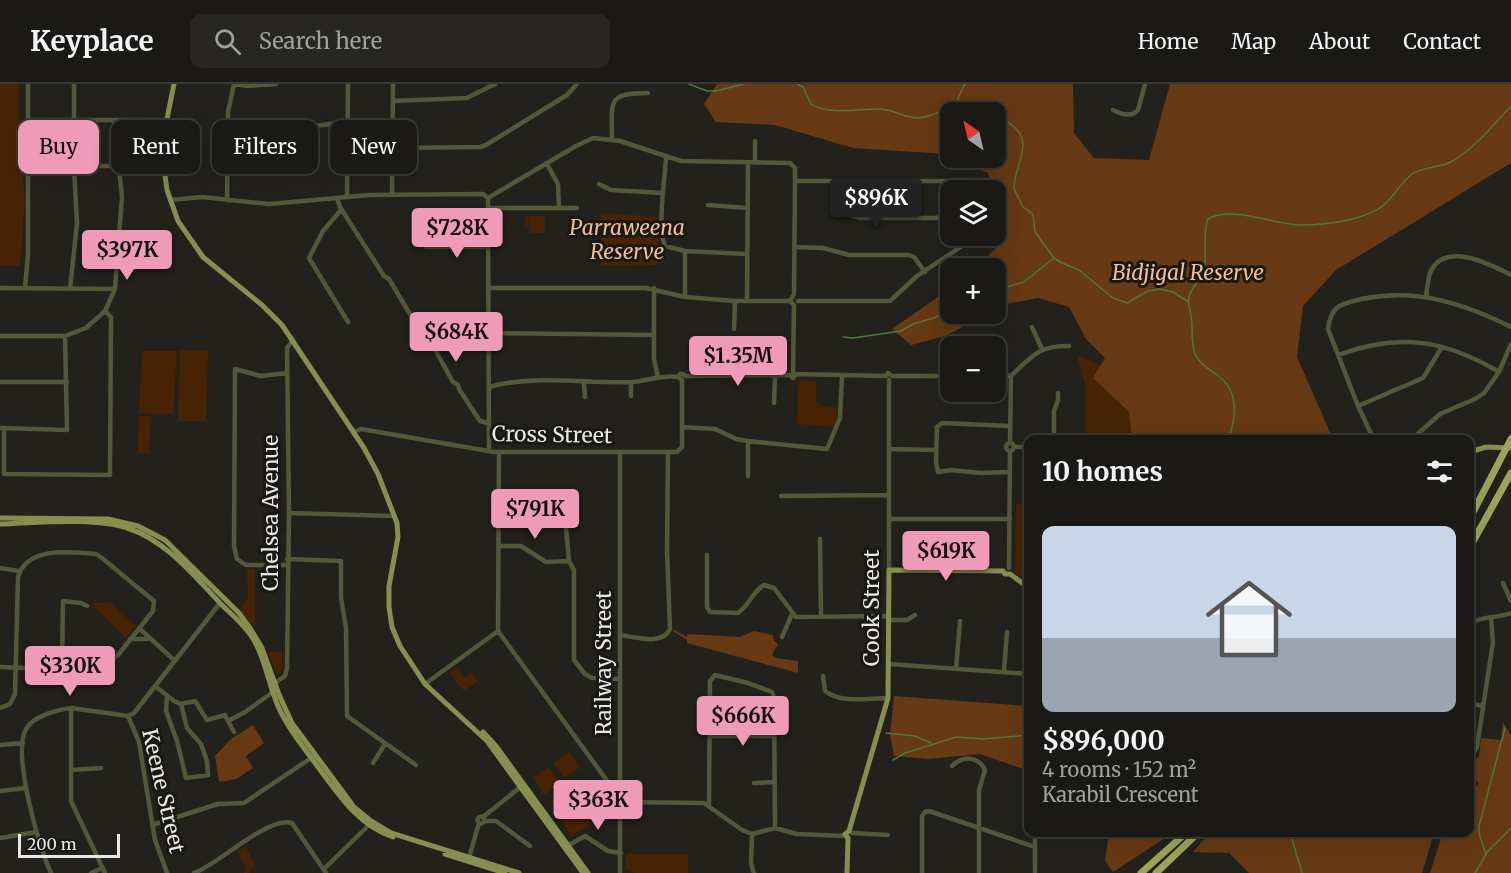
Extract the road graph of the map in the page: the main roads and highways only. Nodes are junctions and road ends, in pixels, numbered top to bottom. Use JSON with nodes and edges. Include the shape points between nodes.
{"nodes":[{"id":1,"x":174,"y":84,"type":"edge"},
{"id":2,"x":1511,"y":439,"type":"edge"},
{"id":3,"x":1511,"y":448,"type":"edge"},
{"id":4,"x":1474,"y":450,"type":"edge"},
{"id":5,"x":1511,"y":473,"type":"edge"},
{"id":6,"x":1474,"y":510,"type":"edge"},
{"id":7,"x":0,"y":518,"type":"edge"},
{"id":8,"x":0,"y":524,"type":"edge"},
{"id":9,"x":1474,"y":540,"type":"edge"},
{"id":10,"x":1024,"y":584,"type":"edge"},
{"id":11,"x":222,"y":601,"type":"junction"},
{"id":12,"x":272,"y":683,"type":"junction"},
{"id":13,"x":313,"y":757,"type":"junction"},
{"id":14,"x":523,"y":785,"type":"junction"},
{"id":15,"x":1181,"y":837,"type":"edge"},
{"id":16,"x":1194,"y":837,"type":"edge"},
{"id":17,"x":469,"y":860,"type":"junction"},
{"id":18,"x":585,"y":872,"type":"edge"},
{"id":19,"x":505,"y":873,"type":"edge"},
{"id":20,"x":519,"y":873,"type":"edge"},
{"id":21,"x":847,"y":873,"type":"edge"},
{"id":22,"x":1141,"y":873,"type":"edge"},
{"id":23,"x":1157,"y":873,"type":"edge"}],
"edges":[{"from":1,"to":14,"type":"main road","via":[[163,161],[164,178],[181,227],[204,257],[267,310],[293,340],[372,461],[394,516],[398,537],[389,586],[390,617],[400,646],[425,684],[488,736]]},
{"from":2,"to":6,"type":"highway"},
{"from":3,"to":4,"type":"main road"},
{"from":5,"to":9,"type":"highway"},
{"from":7,"to":11,"type":"main road","via":[[83,517],[138,526],[165,540]]},
{"from":8,"to":11,"type":"main road","via":[[90,523],[130,528],[172,554]]},
{"from":10,"to":21,"type":"main road","name":"Cook Street","via":[[1007,571],[889,570],[888,698],[848,835]]},
{"from":11,"to":12,"type":"main road","via":[[255,634],[266,656]]},
{"from":12,"to":13,"type":"main road"},
{"from":12,"to":13,"type":"main road","via":[[288,726]]},
{"from":13,"to":17,"type":"main road","via":[[371,821],[397,835]]},
{"from":13,"to":17,"type":"main road","via":[[348,806],[369,825],[387,835]]},
{"from":14,"to":18,"type":"main road"},
{"from":14,"to":18,"type":"main road"},
{"from":15,"to":22,"type":"highway"},
{"from":16,"to":23,"type":"highway"},
{"from":17,"to":19,"type":"main road"},
{"from":17,"to":20,"type":"main road"}]}
